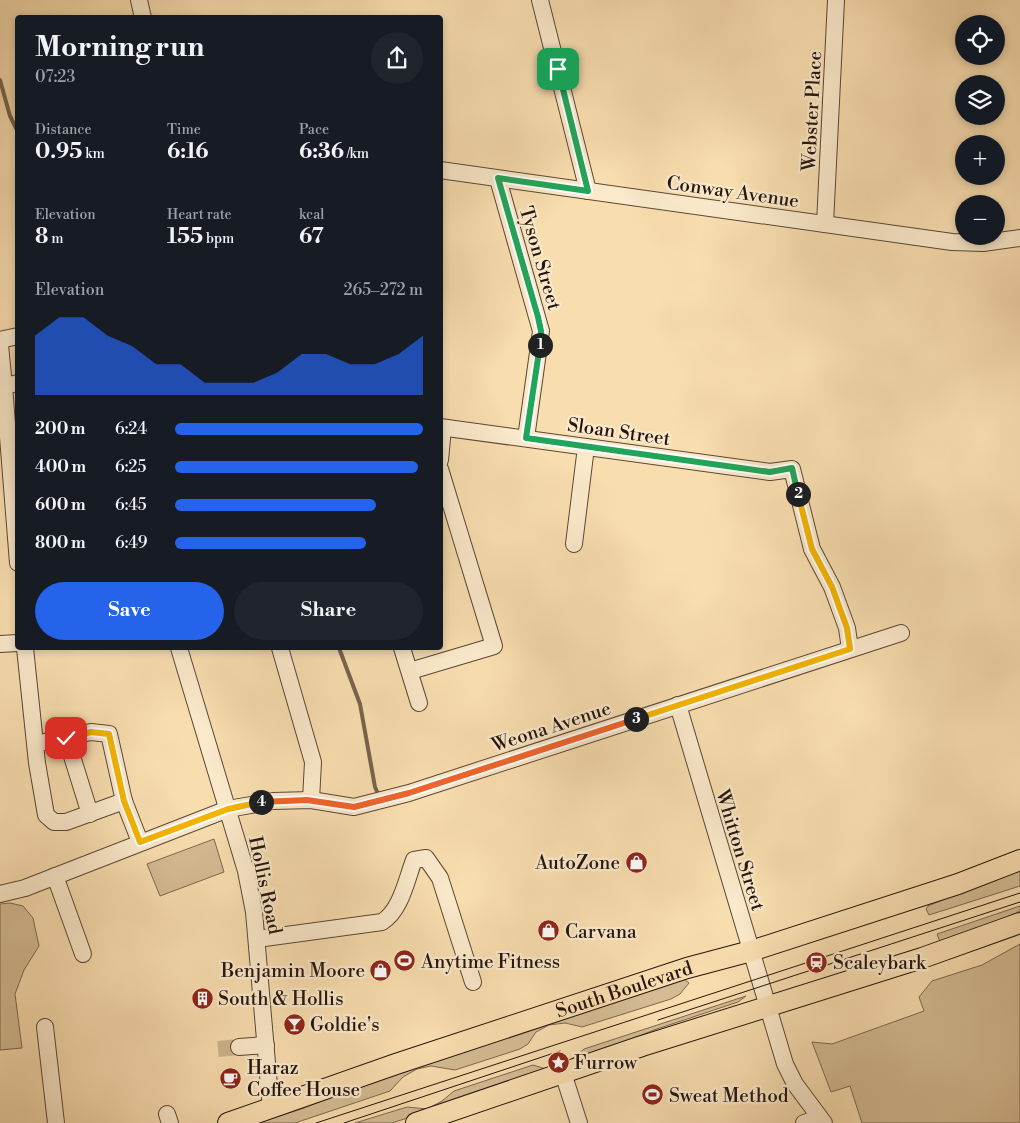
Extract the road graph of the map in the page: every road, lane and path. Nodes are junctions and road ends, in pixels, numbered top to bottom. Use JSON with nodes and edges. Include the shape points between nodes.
{"nodes":[{"id":1,"x":140,"y":0,"type":"edge"},
{"id":2,"x":540,"y":0,"type":"edge"},
{"id":3,"x":836,"y":0,"type":"edge"},
{"id":4,"x":142,"y":15,"type":"edge"},
{"id":5,"x":443,"y":170,"type":"edge"},
{"id":6,"x":498,"y":178,"type":"junction"},
{"id":7,"x":588,"y":191,"type":"junction"},
{"id":8,"x":825,"y":224,"type":"junction"},
{"id":9,"x":1020,"y":238,"type":"edge"},
{"id":10,"x":15,"y":337,"type":"edge"},
{"id":11,"x":0,"y":340,"type":"edge"},
{"id":12,"x":0,"y":345,"type":"edge"},
{"id":13,"x":11,"y":384,"type":"edge"},
{"id":14,"x":443,"y":428,"type":"edge"},
{"id":15,"x":526,"y":438,"type":"junction"},
{"id":16,"x":586,"y":447,"type":"junction"},
{"id":17,"x":14,"y":464,"type":"edge"},
{"id":18,"x":443,"y":480,"type":"edge"},
{"id":19,"x":15,"y":489,"type":"edge"},
{"id":20,"x":574,"y":544,"type":"dead end"},
{"id":21,"x":901,"y":632,"type":"dead end"},
{"id":22,"x":15,"y":643,"type":"edge"},
{"id":23,"x":0,"y":644,"type":"edge"},
{"id":24,"x":850,"y":649,"type":"junction"},
{"id":25,"x":24,"y":650,"type":"edge"},
{"id":26,"x":180,"y":650,"type":"edge"},
{"id":27,"x":281,"y":650,"type":"edge"},
{"id":28,"x":403,"y":650,"type":"edge"},
{"id":29,"x":410,"y":671,"type":"junction"},
{"id":30,"x":419,"y":703,"type":"dead end"},
{"id":31,"x":678,"y":705,"type":"junction"},
{"id":32,"x":66,"y":738,"type":"junction"},
{"id":33,"x":35,"y":744,"type":"junction"},
{"id":34,"x":311,"y":800,"type":"junction"},
{"id":35,"x":124,"y":801,"type":"junction"},
{"id":36,"x":228,"y":809,"type":"junction"},
{"id":37,"x":90,"y":814,"type":"junction"},
{"id":38,"x":140,"y":842,"type":"junction"},
{"id":39,"x":1020,"y":860,"type":"edge"},
{"id":40,"x":55,"y":876,"type":"junction"},
{"id":41,"x":0,"y":894,"type":"edge"},
{"id":42,"x":1020,"y":923,"type":"edge"},
{"id":43,"x":257,"y":938,"type":"junction"},
{"id":44,"x":751,"y":951,"type":"junction"},
{"id":45,"x":83,"y":954,"type":"dead end"},
{"id":46,"x":473,"y":982,"type":"dead end"},
{"id":47,"x":767,"y":1007,"type":"junction"},
{"id":48,"x":46,"y":1027,"type":"dead end"},
{"id":49,"x":266,"y":1045,"type":"junction"},
{"id":50,"x":239,"y":1047,"type":"tunnel mouth"},
{"id":51,"x":563,"y":1073,"type":"junction"},
{"id":52,"x":271,"y":1109,"type":"junction"},
{"id":53,"x":822,"y":1120,"type":"edge"},
{"id":54,"x":56,"y":1123,"type":"edge"},
{"id":55,"x":228,"y":1123,"type":"edge"},
{"id":56,"x":416,"y":1123,"type":"edge"},
{"id":57,"x":579,"y":1123,"type":"edge"},
{"id":58,"x":804,"y":1123,"type":"edge"}],
"edges":[{"from":1,"to":4,"type":"street"},
{"from":2,"to":7,"type":"street"},
{"from":3,"to":8,"type":"street","name":"Webster Place"},
{"from":5,"to":6,"type":"street","name":"Conway Avenue"},
{"from":6,"to":7,"type":"street","name":"Conway Avenue"},
{"from":6,"to":15,"type":"street","name":"Tyson Street","via":[[541,331]]},
{"from":7,"to":8,"type":"street","name":"Conway Avenue"},
{"from":8,"to":9,"type":"street","name":"Conway Avenue","via":[[952,242],[983,243]]},
{"from":10,"to":11,"type":"street"},
{"from":12,"to":13,"type":"street"},
{"from":13,"to":17,"type":"street"},
{"from":14,"to":15,"type":"street","name":"Sloan Street"},
{"from":15,"to":16,"type":"street","name":"Sloan Street"},
{"from":16,"to":20,"type":"street"},
{"from":16,"to":24,"type":"street","name":"Sloan Street","via":[[770,472],[792,468],[812,549],[832,587]]},
{"from":17,"to":19,"type":"street"},
{"from":18,"to":29,"type":"street","via":[[494,646]]},
{"from":21,"to":24,"type":"street","name":"Weona Avenue"},
{"from":22,"to":23,"type":"street"},
{"from":24,"to":31,"type":"street","name":"Weona Avenue"},
{"from":25,"to":33,"type":"street"},
{"from":26,"to":36,"type":"street","name":"Hollis Road"},
{"from":27,"to":34,"type":"street","via":[[313,762]]},
{"from":28,"to":29,"type":"street"},
{"from":29,"to":30,"type":"street"},
{"from":31,"to":34,"type":"street","name":"Weona Avenue","via":[[409,793],[354,807]]},
{"from":31,"to":44,"type":"street","name":"Whitton Street"},
{"from":32,"to":33,"type":"street"},
{"from":32,"to":35,"type":"street","via":[[91,732],[109,734]]},
{"from":32,"to":37,"type":"street"},
{"from":33,"to":37,"type":"street","via":[[46,815],[54,822],[66,822]]},
{"from":34,"to":36,"type":"street","via":[[273,800]]},
{"from":35,"to":37,"type":"street"},
{"from":35,"to":38,"type":"street"},
{"from":36,"to":38,"type":"street"},
{"from":36,"to":43,"type":"street","name":"Hollis Road","via":[[246,871]]},
{"from":38,"to":40,"type":"street"},
{"from":39,"to":44,"type":"main road","name":"South Boulevard","via":[[958,884]]},
{"from":40,"to":41,"type":"street"},
{"from":40,"to":45,"type":"street"},
{"from":42,"to":47,"type":"main road"},
{"from":43,"to":46,"type":"street","via":[[382,922],[391,917],[398,905],[414,860],[426,858],[440,878]]},
{"from":43,"to":49,"type":"street","name":"Hollis Road"},
{"from":44,"to":47,"type":"street","name":"Whitton Street"},
{"from":44,"to":52,"type":"main road","name":"South Boulevard","via":[[396,1064]]},
{"from":47,"to":51,"type":"main road"},
{"from":47,"to":53,"type":"street","name":"Whitton Street","via":[[789,1073]]},
{"from":48,"to":54,"type":"street"},
{"from":49,"to":50,"type":"street"},
{"from":49,"to":52,"type":"street","name":"Hollis Road"},
{"from":51,"to":56,"type":"main road"},
{"from":51,"to":57,"type":"street"},
{"from":52,"to":55,"type":"main road","name":"South Boulevard"},
{"from":53,"to":58,"type":"street"}]}
